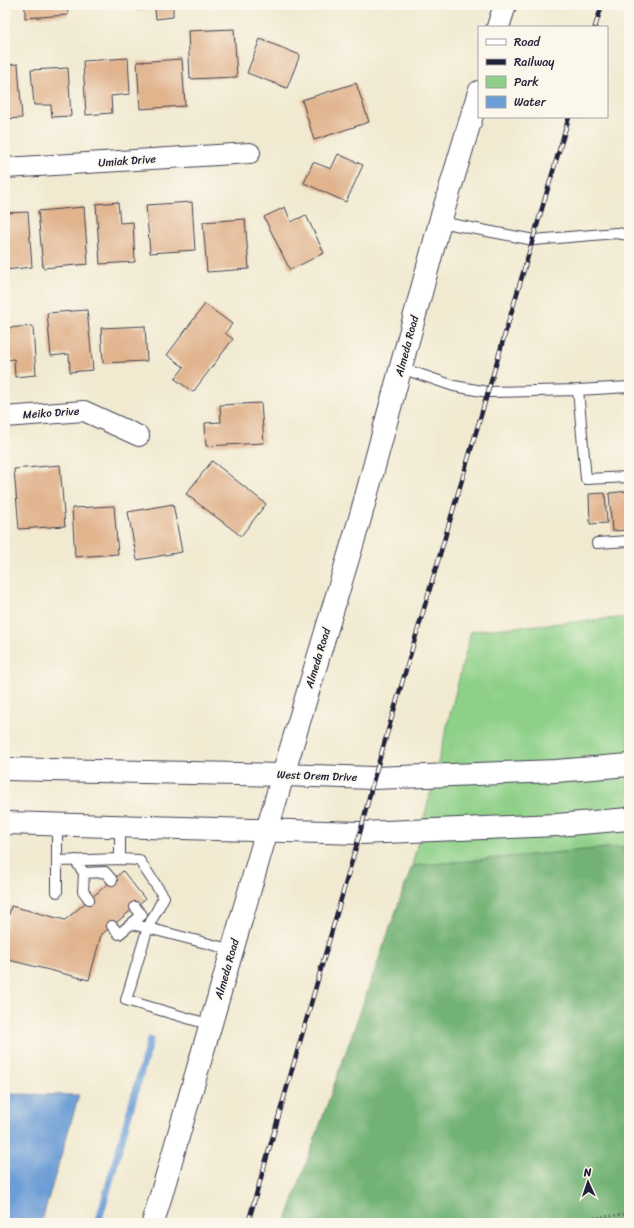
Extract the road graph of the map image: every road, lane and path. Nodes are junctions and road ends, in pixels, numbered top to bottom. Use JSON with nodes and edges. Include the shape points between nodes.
{"nodes":[{"id":1,"x":505,"y":5,"type":"edge"},
{"id":2,"x":498,"y":26,"type":"edge"},
{"id":3,"x":478,"y":95,"type":"edge"},
{"id":4,"x":250,"y":153,"type":"dead end"},
{"id":5,"x":5,"y":168,"type":"edge"},
{"id":6,"x":440,"y":222,"type":"junction"},
{"id":7,"x":629,"y":235,"type":"edge"},
{"id":8,"x":401,"y":368,"type":"junction"},
{"id":9,"x":629,"y":387,"type":"edge"},
{"id":10,"x":578,"y":390,"type":"junction"},
{"id":11,"x":5,"y":417,"type":"edge"},
{"id":12,"x":139,"y":436,"type":"dead end"},
{"id":13,"x":629,"y":477,"type":"edge"},
{"id":14,"x":629,"y":541,"type":"edge"},
{"id":15,"x":597,"y":543,"type":"dead end"},
{"id":16,"x":629,"y":765,"type":"edge"},
{"id":17,"x":5,"y":769,"type":"edge"},
{"id":18,"x":283,"y":775,"type":"junction"},
{"id":19,"x":629,"y":819,"type":"edge"},
{"id":20,"x":5,"y":823,"type":"edge"},
{"id":21,"x":57,"y":824,"type":"junction"},
{"id":22,"x":120,"y":826,"type":"junction"},
{"id":23,"x":268,"y":830,"type":"junction"},
{"id":24,"x":120,"y":859,"type":"junction"},
{"id":25,"x":75,"y":860,"type":"junction"},
{"id":26,"x":57,"y":861,"type":"junction"},
{"id":27,"x":84,"y":873,"type":"junction"},
{"id":28,"x":112,"y":880,"type":"dead end"},
{"id":29,"x":57,"y":892,"type":"dead end"},
{"id":30,"x":89,"y":899,"type":"dead end"},
{"id":31,"x":135,"y":907,"type":"dead end"},
{"id":32,"x":132,"y":924,"type":"junction"},
{"id":33,"x":112,"y":926,"type":"dead end"},
{"id":34,"x":148,"y":927,"type":"junction"},
{"id":35,"x":233,"y":950,"type":"junction"},
{"id":36,"x":211,"y":1025,"type":"junction"},
{"id":37,"x":629,"y":1214,"type":"edge"},
{"id":38,"x":153,"y":1223,"type":"edge"},
{"id":39,"x":539,"y":1223,"type":"edge"}],
"edges":[{"from":1,"to":2,"type":"main road"},
{"from":3,"to":6,"type":"main road","name":"Almeda Road"},
{"from":4,"to":5,"type":"street","name":"Umiak Drive"},
{"from":6,"to":7,"type":"lane","via":[[534,240],[616,233]]},
{"from":6,"to":8,"type":"main road","name":"Almeda Road"},
{"from":8,"to":10,"type":"lane","via":[[454,386],[488,392]]},
{"from":8,"to":18,"type":"main road","name":"Almeda Road","via":[[361,515]]},
{"from":9,"to":10,"type":"lane"},
{"from":10,"to":13,"type":"lane","via":[[586,479]]},
{"from":11,"to":12,"type":"street","name":"Meiko Drive","via":[[84,410]]},
{"from":14,"to":15,"type":"lane"},
{"from":16,"to":18,"type":"main road","name":"West Orem Drive","via":[[556,772],[374,778]]},
{"from":17,"to":18,"type":"main road","name":"West Orem Drive"},
{"from":18,"to":23,"type":"main road","name":"Almeda Road"},
{"from":19,"to":23,"type":"main road","via":[[558,825],[368,832]]},
{"from":20,"to":21,"type":"main road"},
{"from":21,"to":22,"type":"main road"},
{"from":21,"to":26,"type":"lane"},
{"from":22,"to":23,"type":"main road"},
{"from":22,"to":24,"type":"lane"},
{"from":23,"to":35,"type":"main road","name":"Almeda Road"},
{"from":24,"to":25,"type":"lane"},
{"from":24,"to":34,"type":"lane","via":[[139,860],[164,897]]},
{"from":25,"to":26,"type":"lane"},
{"from":25,"to":27,"type":"lane"},
{"from":26,"to":29,"type":"lane"},
{"from":27,"to":28,"type":"lane","via":[[104,872]]},
{"from":27,"to":30,"type":"lane","via":[[83,891]]},
{"from":31,"to":32,"type":"lane","via":[[142,915]]},
{"from":32,"to":33,"type":"lane","via":[[119,934]]},
{"from":32,"to":34,"type":"lane"},
{"from":34,"to":35,"type":"lane"},
{"from":34,"to":36,"type":"lane","via":[[126,1000]]},
{"from":35,"to":36,"type":"main road","name":"Almeda Road"},
{"from":36,"to":38,"type":"main road","name":"Almeda Road"},
{"from":37,"to":39,"type":"path"}]}
